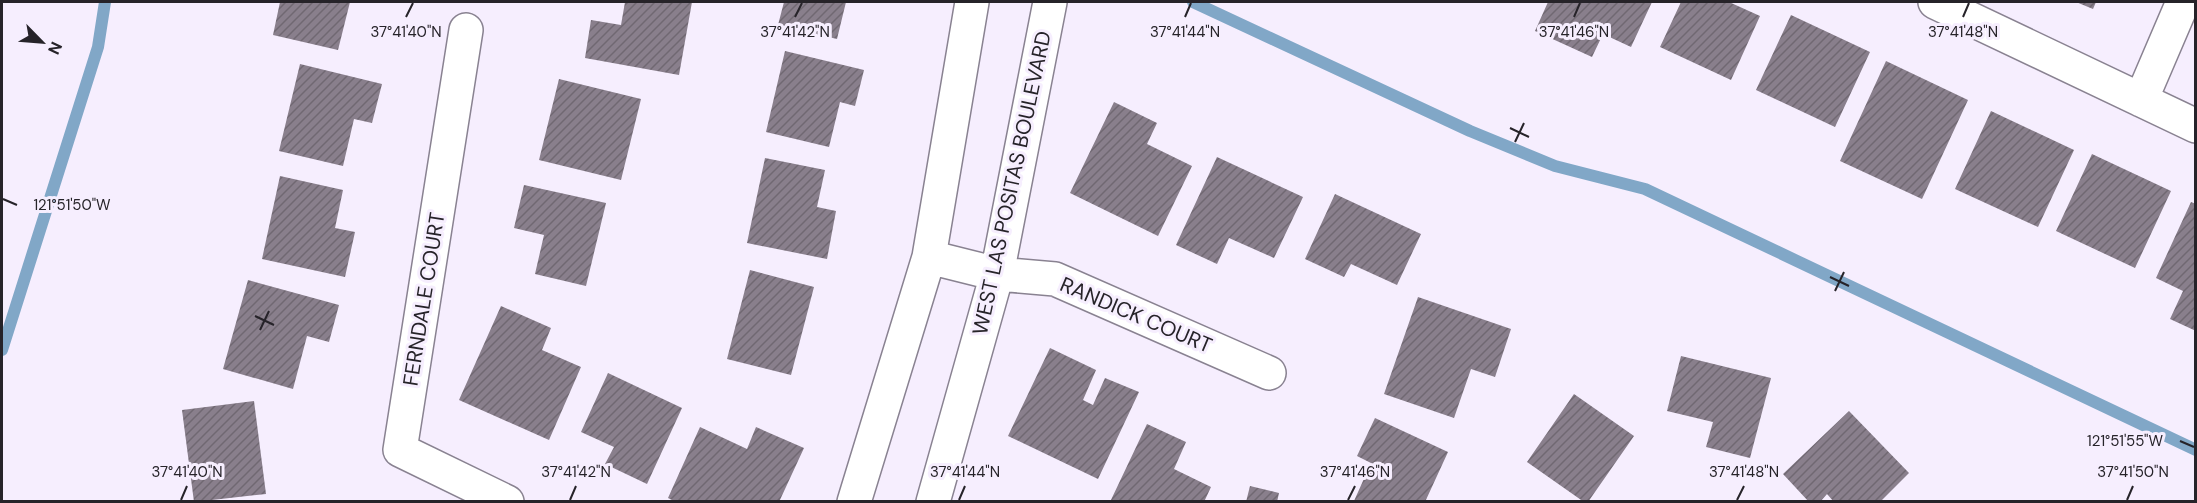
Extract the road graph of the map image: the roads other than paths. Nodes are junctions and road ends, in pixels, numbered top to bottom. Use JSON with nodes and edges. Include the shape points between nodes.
{"nodes":[{"id":1,"x":972,"y":2,"type":"edge"},
{"id":2,"x":1050,"y":2,"type":"edge"},
{"id":3,"x":1935,"y":2,"type":"edge"},
{"id":4,"x":2183,"y":2,"type":"edge"},
{"id":5,"x":466,"y":30,"type":"dead end"},
{"id":6,"x":2141,"y":99,"type":"junction"},
{"id":7,"x":2196,"y":126,"type":"edge"},
{"id":8,"x":929,"y":257,"type":"junction"},
{"id":9,"x":998,"y":274,"type":"junction"},
{"id":10,"x":1269,"y":373,"type":"dead end"},
{"id":11,"x":507,"y":501,"type":"edge"},
{"id":12,"x":854,"y":501,"type":"edge"},
{"id":13,"x":933,"y":501,"type":"edge"}],
"edges":[{"from":1,"to":8,"type":"street"},
{"from":2,"to":9,"type":"street","name":"WEST LAS POSITAS BOULEVARD"},
{"from":3,"to":6,"type":"street"},
{"from":4,"to":6,"type":"street"},
{"from":5,"to":11,"type":"street","name":"FERNDALE COURT","via":[[400,450]]},
{"from":6,"to":7,"type":"street"},
{"from":8,"to":9,"type":"street","name":"RANDICK COURT"},
{"from":8,"to":12,"type":"street"},
{"from":9,"to":10,"type":"street","name":"RANDICK COURT","via":[[1055,279]]},
{"from":9,"to":13,"type":"street","name":"WEST LAS POSITAS BOULEVARD"}]}
